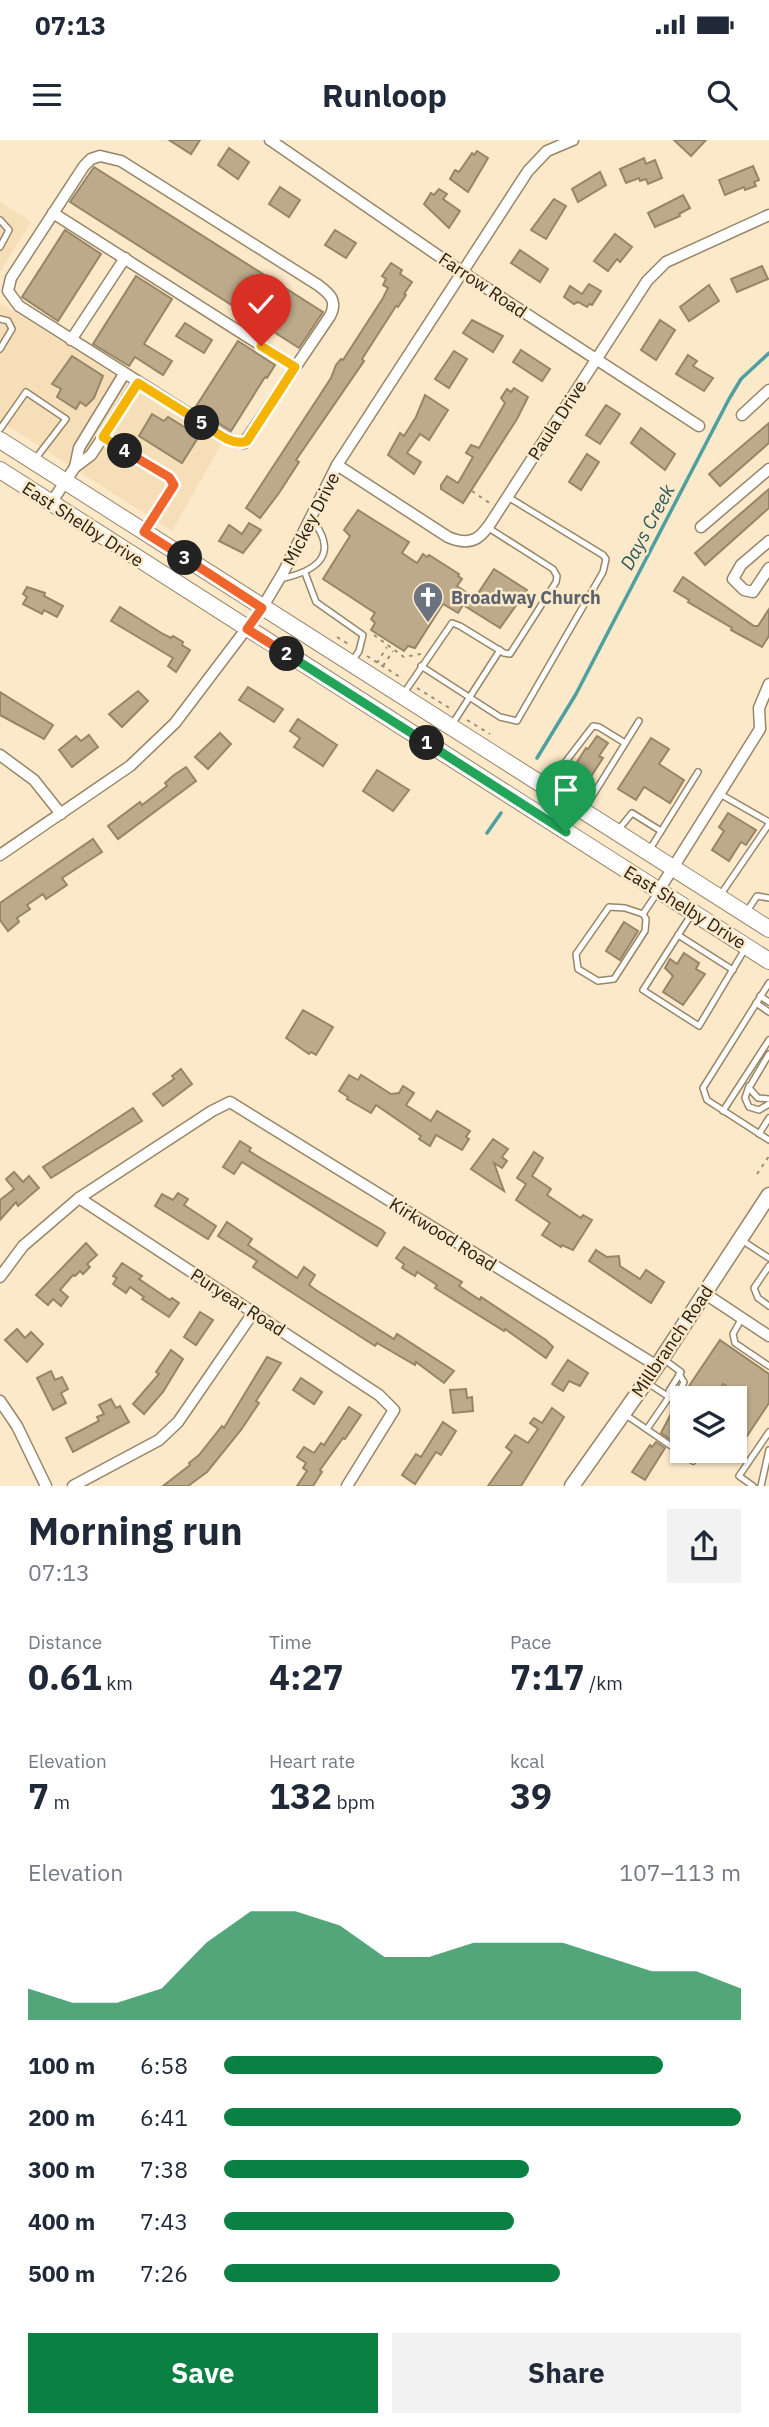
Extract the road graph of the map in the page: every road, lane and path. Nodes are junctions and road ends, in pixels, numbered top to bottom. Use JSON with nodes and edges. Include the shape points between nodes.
{"nodes":[{"id":1,"x":270,"y":140,"type":"edge"},
{"id":2,"x":573,"y":140,"type":"edge"},
{"id":3,"x":53,"y":213,"type":"junction"},
{"id":4,"x":769,"y":215,"type":"edge"},
{"id":5,"x":0,"y":220,"type":"edge"},
{"id":6,"x":0,"y":247,"type":"edge"},
{"id":7,"x":125,"y":258,"type":"junction"},
{"id":8,"x":462,"y":272,"type":"junction"},
{"id":9,"x":0,"y":319,"type":"edge"},
{"id":10,"x":71,"y":340,"type":"junction"},
{"id":11,"x":0,"y":349,"type":"edge"},
{"id":12,"x":596,"y":359,"type":"junction"},
{"id":13,"x":295,"y":367,"type":"junction"},
{"id":14,"x":124,"y":374,"type":"junction"},
{"id":15,"x":138,"y":383,"type":"junction"},
{"id":16,"x":767,"y":396,"type":"edge"},
{"id":17,"x":742,"y":415,"type":"dead end"},
{"id":18,"x":95,"y":421,"type":"junction"},
{"id":19,"x":699,"y":426,"type":"dead end"},
{"id":20,"x":0,"y":429,"type":"edge"},
{"id":21,"x":106,"y":433,"type":"junction"},
{"id":22,"x":0,"y":440,"type":"edge"},
{"id":23,"x":33,"y":461,"type":"junction"},
{"id":24,"x":337,"y":465,"type":"junction"},
{"id":25,"x":75,"y":467,"type":"junction"},
{"id":26,"x":769,"y":469,"type":"edge"},
{"id":27,"x":0,"y":470,"type":"edge"},
{"id":28,"x":65,"y":481,"type":"junction"},
{"id":29,"x":472,"y":491,"type":"dead end"},
{"id":30,"x":507,"y":496,"type":"junction"},
{"id":31,"x":51,"y":503,"type":"junction"},
{"id":32,"x":499,"y":510,"type":"junction"},
{"id":33,"x":310,"y":517,"type":"junction"},
{"id":34,"x":487,"y":527,"type":"junction"},
{"id":35,"x":701,"y":527,"type":"dead end"},
{"id":36,"x":144,"y":532,"type":"junction"},
{"id":37,"x":769,"y":541,"type":"edge"},
{"id":38,"x":769,"y":568,"type":"edge"},
{"id":39,"x":305,"y":573,"type":"junction"},
{"id":40,"x":280,"y":579,"type":"junction"},
{"id":41,"x":262,"y":608,"type":"junction"},
{"id":42,"x":247,"y":629,"type":"junction"},
{"id":43,"x":374,"y":635,"type":"dead end"},
{"id":44,"x":387,"y":646,"type":"junction"},
{"id":45,"x":393,"y":650,"type":"junction"},
{"id":46,"x":500,"y":650,"type":"junction"},
{"id":47,"x":421,"y":654,"type":"dead end"},
{"id":48,"x":351,"y":663,"type":"junction"},
{"id":49,"x":377,"y":663,"type":"dead end"},
{"id":50,"x":383,"y":666,"type":"dead end"},
{"id":51,"x":421,"y":666,"type":"junction"},
{"id":52,"x":769,"y":684,"type":"edge"},
{"id":53,"x":402,"y":695,"type":"junction"},
{"id":54,"x":469,"y":697,"type":"junction"},
{"id":55,"x":639,"y":721,"type":"dead end"},
{"id":56,"x":451,"y":726,"type":"junction"},
{"id":57,"x":765,"y":732,"type":"edge"},
{"id":58,"x":625,"y":743,"type":"junction"},
{"id":59,"x":0,"y":755,"type":"edge"},
{"id":60,"x":698,"y":772,"type":"dead end"},
{"id":61,"x":547,"y":786,"type":"junction"},
{"id":62,"x":720,"y":794,"type":"junction"},
{"id":63,"x":584,"y":810,"type":"junction"},
{"id":64,"x":61,"y":814,"type":"junction"},
{"id":65,"x":769,"y":823,"type":"edge"},
{"id":66,"x":661,"y":831,"type":"junction"},
{"id":67,"x":618,"y":832,"type":"junction"},
{"id":68,"x":648,"y":852,"type":"junction"},
{"id":69,"x":0,"y":855,"type":"edge"},
{"id":70,"x":673,"y":867,"type":"junction"},
{"id":71,"x":659,"y":890,"type":"junction"},
{"id":72,"x":719,"y":897,"type":"junction"},
{"id":73,"x":769,"y":898,"type":"edge"},
{"id":74,"x":693,"y":912,"type":"junction"},
{"id":75,"x":643,"y":914,"type":"junction"},
{"id":76,"x":745,"y":914,"type":"junction"},
{"id":77,"x":769,"y":929,"type":"edge"},
{"id":78,"x":678,"y":935,"type":"junction"},
{"id":79,"x":747,"y":946,"type":"junction"},
{"id":80,"x":769,"y":961,"type":"edge"},
{"id":81,"x":733,"y":970,"type":"junction"},
{"id":82,"x":769,"y":983,"type":"edge"},
{"id":83,"x":760,"y":996,"type":"junction"},
{"id":84,"x":769,"y":1002,"type":"edge"},
{"id":85,"x":756,"y":1003,"type":"junction"},
{"id":86,"x":769,"y":1012,"type":"edge"},
{"id":87,"x":769,"y":1041,"type":"edge"},
{"id":88,"x":769,"y":1054,"type":"edge"},
{"id":89,"x":750,"y":1083,"type":"junction"},
{"id":90,"x":769,"y":1102,"type":"edge"},
{"id":91,"x":723,"y":1111,"type":"junction"},
{"id":92,"x":769,"y":1118,"type":"edge"},
{"id":93,"x":759,"y":1134,"type":"junction"},
{"id":94,"x":769,"y":1140,"type":"edge"},
{"id":95,"x":769,"y":1156,"type":"edge"},
{"id":96,"x":757,"y":1174,"type":"dead end"},
{"id":97,"x":769,"y":1195,"type":"edge"},
{"id":98,"x":79,"y":1198,"type":"junction"},
{"id":99,"x":740,"y":1239,"type":"junction"},
{"id":100,"x":769,"y":1258,"type":"edge"},
{"id":101,"x":769,"y":1266,"type":"edge"},
{"id":102,"x":0,"y":1277,"type":"edge"},
{"id":103,"x":704,"y":1293,"type":"junction"},
{"id":104,"x":769,"y":1306,"type":"edge"},
{"id":105,"x":253,"y":1312,"type":"junction"},
{"id":106,"x":742,"y":1318,"type":"junction"},
{"id":107,"x":769,"y":1336,"type":"edge"},
{"id":108,"x":659,"y":1362,"type":"junction"},
{"id":109,"x":769,"y":1366,"type":"edge"},
{"id":110,"x":680,"y":1374,"type":"junction"},
{"id":111,"x":646,"y":1382,"type":"junction"},
{"id":112,"x":669,"y":1397,"type":"junction"},
{"id":113,"x":0,"y":1401,"type":"edge"},
{"id":114,"x":623,"y":1413,"type":"junction"},
{"id":115,"x":647,"y":1429,"type":"junction"},
{"id":116,"x":769,"y":1432,"type":"edge"},
{"id":117,"x":670,"y":1445,"type":"edge"},
{"id":118,"x":769,"y":1450,"type":"edge"},
{"id":119,"x":46,"y":1486,"type":"edge"},
{"id":120,"x":73,"y":1486,"type":"edge"},
{"id":121,"x":347,"y":1486,"type":"edge"},
{"id":122,"x":572,"y":1486,"type":"edge"},
{"id":123,"x":753,"y":1486,"type":"edge"},
{"id":124,"x":761,"y":1486,"type":"edge"}],
"edges":[{"from":1,"to":8,"type":"street","name":"Farrow Road"},
{"from":2,"to":8,"type":"street","name":"Mickey Drive","via":[[536,161]]},
{"from":3,"to":7,"type":"street"},
{"from":3,"to":10,"type":"street","via":[[11,278],[8,291],[13,300]]},
{"from":3,"to":13,"type":"street","via":[[92,159],[100,156],[121,161],[318,285],[334,306]]},
{"from":4,"to":12,"type":"street","name":"Paula Drive","via":[[666,262],[646,281]]},
{"from":5,"to":6,"type":"lane","via":[[9,230]]},
{"from":7,"to":10,"type":"street"},
{"from":7,"to":13,"type":"street"},
{"from":8,"to":12,"type":"street","name":"Farrow Road"},
{"from":8,"to":24,"type":"street","name":"Mickey Drive"},
{"from":9,"to":11,"type":"lane","via":[[12,328]]},
{"from":10,"to":14,"type":"street"},
{"from":12,"to":19,"type":"street","name":"Farrow Road"},
{"from":12,"to":30,"type":"street","name":"Paula Drive"},
{"from":13,"to":15,"type":"street","via":[[247,441],[239,443]]},
{"from":14,"to":15,"type":"street"},
{"from":14,"to":18,"type":"street"},
{"from":15,"to":21,"type":"street"},
{"from":16,"to":17,"type":"street"},
{"from":18,"to":21,"type":"street"},
{"from":18,"to":25,"type":"street","via":[[79,448]]},
{"from":20,"to":23,"type":"lane","via":[[26,392],[66,419]]},
{"from":21,"to":25,"type":"street","via":[[91,455]]},
{"from":21,"to":36,"type":"lane","via":[[174,485]]},
{"from":22,"to":23,"type":"main road","name":"East Shelby Drive"},
{"from":23,"to":28,"type":"main road","name":"East Shelby Drive"},
{"from":24,"to":33,"type":"street","name":"Mickey Drive"},
{"from":24,"to":34,"type":"street","name":"Paula Drive","via":[[458,541],[476,539]]},
{"from":25,"to":28,"type":"street"},
{"from":26,"to":35,"type":"street"},
{"from":27,"to":31,"type":"main road","name":"East Shelby Drive"},
{"from":28,"to":31,"type":"street"},
{"from":28,"to":36,"type":"main road","name":"East Shelby Drive"},
{"from":29,"to":32,"type":"path"},
{"from":30,"to":32,"type":"street","name":"Paula Drive"},
{"from":30,"to":54,"type":"lane","via":[[598,551],[606,565],[520,718],[507,720]]},
{"from":31,"to":42,"type":"main road","name":"East Shelby Drive"},
{"from":32,"to":34,"type":"street","name":"Paula Drive"},
{"from":33,"to":39,"type":"lane","via":[[323,533],[325,551]]},
{"from":33,"to":40,"type":"street","name":"Mickey Drive"},
{"from":34,"to":46,"type":"lane","via":[[557,576],[512,652]]},
{"from":36,"to":41,"type":"main road","name":"East Shelby Drive"},
{"from":37,"to":38,"type":"street","via":[[741,565],[733,579],[753,592]]},
{"from":39,"to":40,"type":"lane"},
{"from":39,"to":48,"type":"lane","via":[[316,602],[363,635]]},
{"from":40,"to":41,"type":"street","name":"Mickey Drive"},
{"from":41,"to":42,"type":"street","name":"Mickey Drive"},
{"from":41,"to":48,"type":"main road","name":"East Shelby Drive"},
{"from":42,"to":64,"type":"street","name":"Mickey Drive","via":[[175,723],[130,766]]},
{"from":42,"to":71,"type":"main road","name":"East Shelby Drive"},
{"from":43,"to":44,"type":"path"},
{"from":44,"to":45,"type":"path"},
{"from":44,"to":49,"type":"path"},
{"from":45,"to":47,"type":"path","via":[[407,658]]},
{"from":45,"to":50,"type":"path"},
{"from":46,"to":51,"type":"lane","via":[[452,623]]},
{"from":46,"to":54,"type":"lane"},
{"from":48,"to":53,"type":"main road","name":"East Shelby Drive"},
{"from":51,"to":53,"type":"lane"},
{"from":51,"to":54,"type":"lane"},
{"from":52,"to":57,"type":"street","via":[[758,708]]},
{"from":53,"to":56,"type":"main road","name":"East Shelby Drive"},
{"from":54,"to":56,"type":"lane"},
{"from":55,"to":58,"type":"lane"},
{"from":56,"to":61,"type":"main road","name":"East Shelby Drive"},
{"from":57,"to":62,"type":"street"},
{"from":58,"to":61,"type":"lane","via":[[593,726]]},
{"from":58,"to":63,"type":"lane"},
{"from":59,"to":64,"type":"street","via":[[34,780]]},
{"from":60,"to":66,"type":"lane"},
{"from":61,"to":63,"type":"main road","name":"East Shelby Drive"},
{"from":62,"to":65,"type":"lane"},
{"from":62,"to":70,"type":"street"},
{"from":63,"to":67,"type":"main road","name":"East Shelby Drive"},
{"from":64,"to":69,"type":"street","name":"Mickey Drive"},
{"from":65,"to":72,"type":"lane"},
{"from":66,"to":67,"type":"lane","via":[[632,813]]},
{"from":66,"to":68,"type":"lane"},
{"from":67,"to":68,"type":"main road","name":"East Shelby Drive"},
{"from":68,"to":70,"type":"main road","name":"East Shelby Drive"},
{"from":70,"to":71,"type":"street"},
{"from":70,"to":72,"type":"main road","name":"East Shelby Drive"},
{"from":71,"to":74,"type":"main road","name":"East Shelby Drive"},
{"from":71,"to":75,"type":"lane"},
{"from":72,"to":76,"type":"main road","name":"East Shelby Drive"},
{"from":73,"to":76,"type":"lane","via":[[757,896]]},
{"from":74,"to":78,"type":"lane"},
{"from":74,"to":79,"type":"main road","name":"East Shelby Drive"},
{"from":75,"to":75,"type":"lane","via":[[609,907],[576,954],[578,969],[598,981],[614,979],[645,931]]},
{"from":76,"to":77,"type":"main road","name":"East Shelby Drive"},
{"from":78,"to":81,"type":"lane"},
{"from":78,"to":81,"type":"lane","via":[[643,990],[699,1026]]},
{"from":79,"to":80,"type":"main road","name":"East Shelby Drive"},
{"from":79,"to":81,"type":"lane"},
{"from":82,"to":83,"type":"lane"},
{"from":83,"to":84,"type":"lane"},
{"from":83,"to":85,"type":"lane"},
{"from":85,"to":86,"type":"lane"},
{"from":85,"to":91,"type":"lane","via":[[703,1088],[707,1100]]},
{"from":87,"to":91,"type":"lane"},
{"from":88,"to":89,"type":"lane"},
{"from":89,"to":90,"type":"lane","via":[[751,1093]]},
{"from":89,"to":90,"type":"lane","via":[[745,1093],[747,1105],[759,1110]]},
{"from":91,"to":93,"type":"lane"},
{"from":92,"to":93,"type":"lane"},
{"from":93,"to":94,"type":"lane"},
{"from":95,"to":96,"type":"path"},
{"from":97,"to":99,"type":"main road","name":"Millbranch Road"},
{"from":98,"to":102,"type":"street","via":[[23,1247]]},
{"from":98,"to":105,"type":"street","name":"Puryear Road"},
{"from":98,"to":108,"type":"street","name":"Kirkwood Road","via":[[230,1102]]},
{"from":99,"to":100,"type":"lane"},
{"from":99,"to":103,"type":"main road","name":"Millbranch Road"},
{"from":101,"to":104,"type":"lane","via":[[754,1288]]},
{"from":103,"to":106,"type":"street"},
{"from":103,"to":108,"type":"main road","name":"Millbranch Road"},
{"from":105,"to":120,"type":"street","via":[[178,1422],[159,1440]]},
{"from":105,"to":121,"type":"street","name":"Puryear Road","via":[[379,1395],[394,1410]]},
{"from":106,"to":107,"type":"street"},
{"from":106,"to":109,"type":"lane","via":[[733,1334],[734,1343]]},
{"from":108,"to":110,"type":"lane"},
{"from":108,"to":111,"type":"main road","name":"Millbranch Road"},
{"from":110,"to":112,"type":"lane"},
{"from":110,"to":112,"type":"lane","via":[[684,1382]]},
{"from":111,"to":112,"type":"lane"},
{"from":111,"to":114,"type":"main road","name":"Millbranch Road"},
{"from":112,"to":115,"type":"lane"},
{"from":113,"to":119,"type":"street"},
{"from":114,"to":115,"type":"lane"},
{"from":114,"to":122,"type":"main road","name":"Millbranch Road"},
{"from":115,"to":117,"type":"lane"},
{"from":116,"to":123,"type":"lane","via":[[739,1476]]},
{"from":118,"to":124,"type":"lane"}]}
